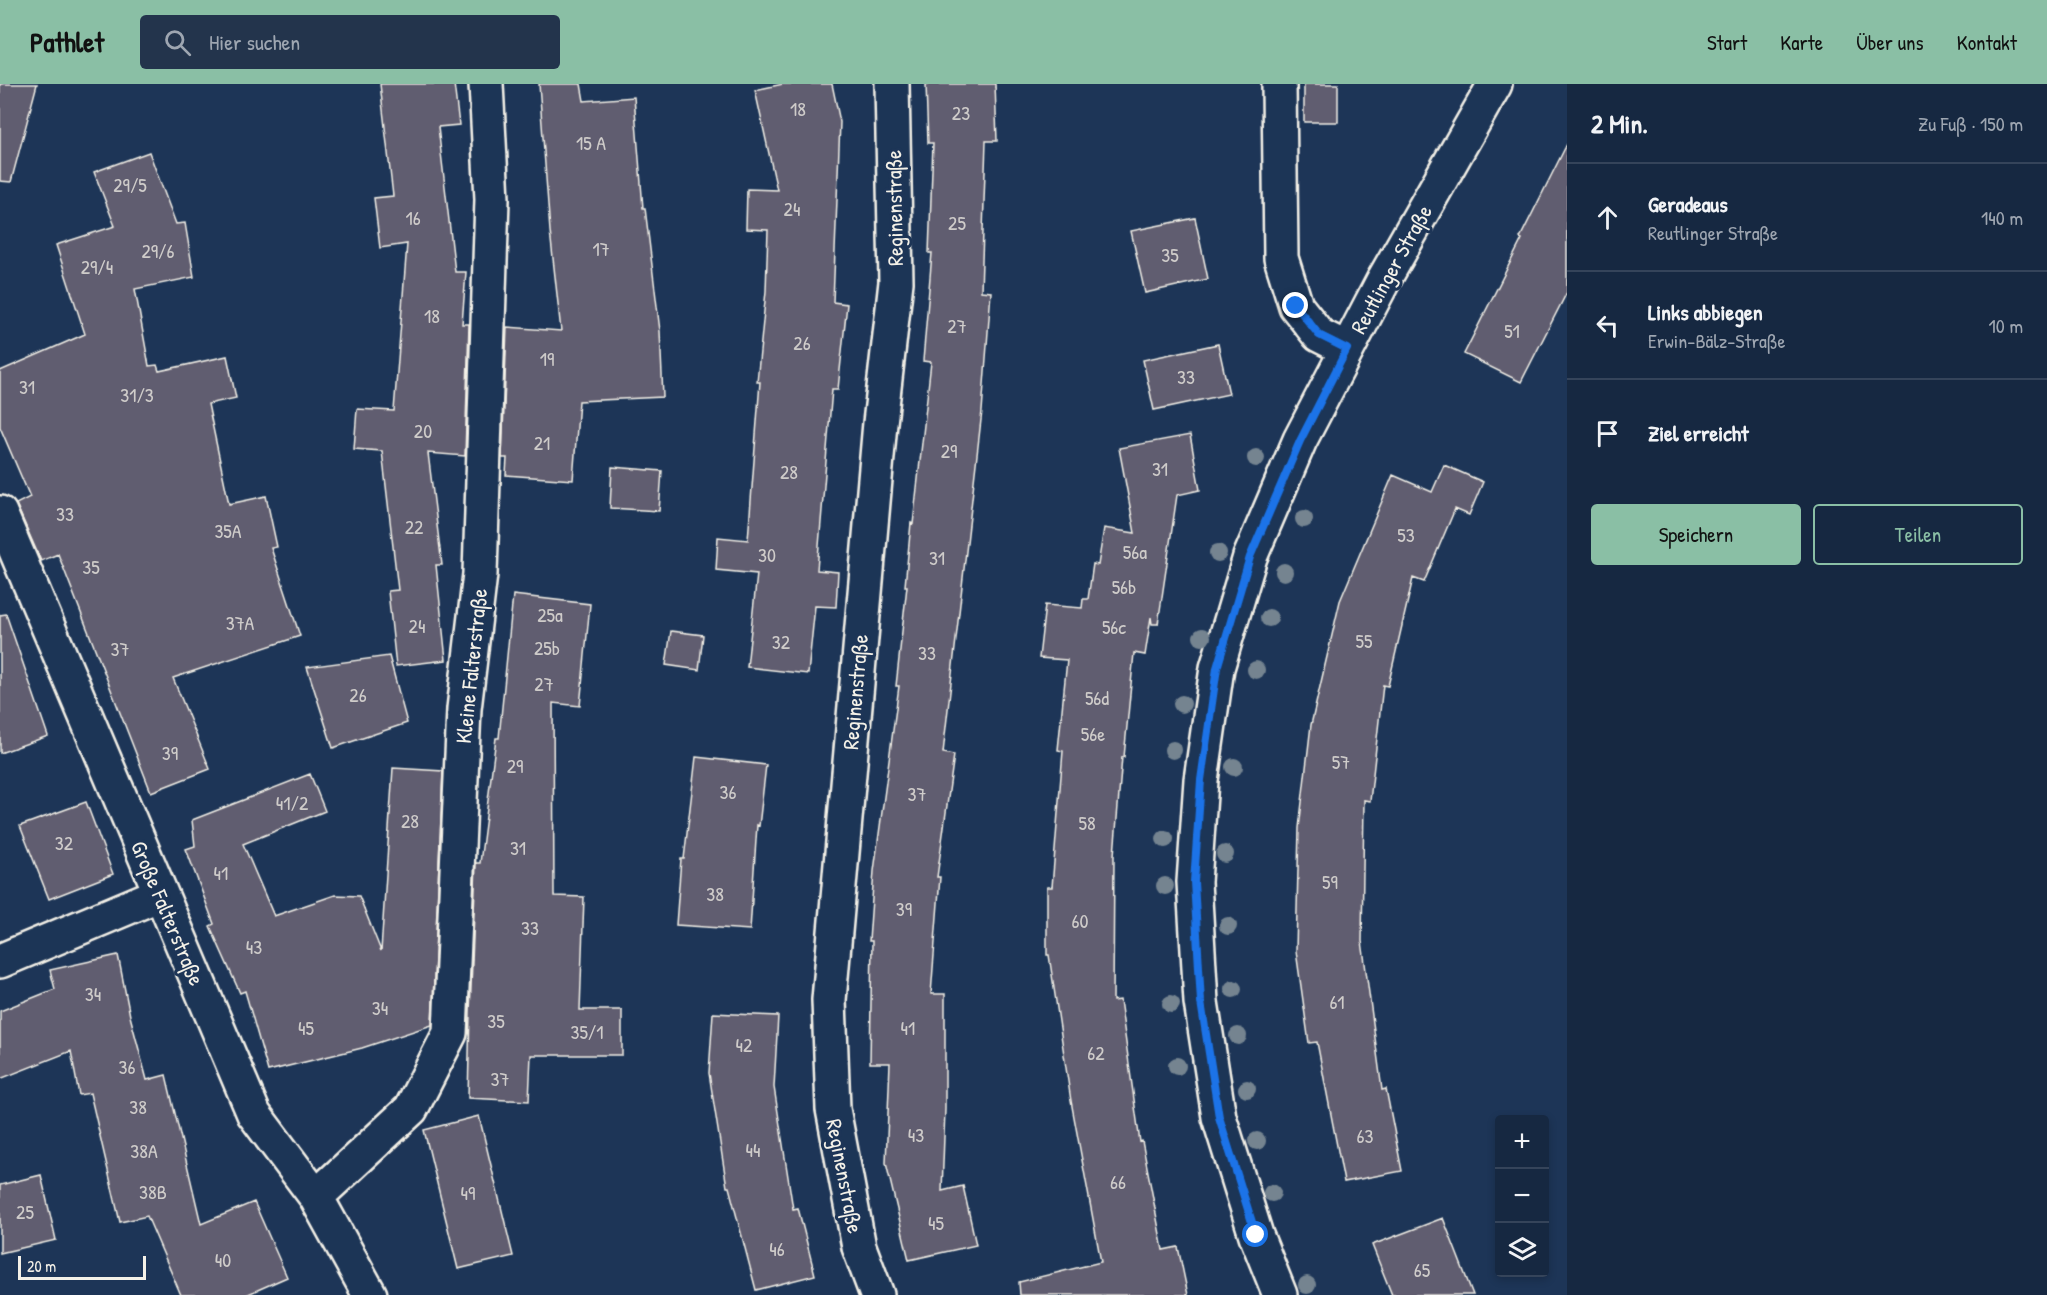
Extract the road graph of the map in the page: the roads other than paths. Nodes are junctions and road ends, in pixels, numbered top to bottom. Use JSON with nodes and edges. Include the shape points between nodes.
{"nodes":[{"id":1,"x":486,"y":84,"type":"edge"},
{"id":2,"x":892,"y":84,"type":"edge"},
{"id":3,"x":1279,"y":84,"type":"edge"},
{"id":4,"x":1495,"y":84,"type":"edge"},
{"id":5,"x":1347,"y":349,"type":"junction"},
{"id":6,"x":0,"y":513,"type":"edge"},
{"id":7,"x":160,"y":894,"type":"junction"},
{"id":8,"x":0,"y":961,"type":"edge"},
{"id":9,"x":316,"y":1197,"type":"junction"},
{"id":10,"x":370,"y":1295,"type":"edge"},
{"id":11,"x":877,"y":1295,"type":"edge"},
{"id":12,"x":1280,"y":1295,"type":"edge"}],
"edges":[{"from":1,"to":9,"type":"street","name":"Kleine Falterstraße","via":[[492,199],[480,562],[464,709],[450,1034],[411,1109]]},
{"from":2,"to":11,"type":"street","name":"Reginenstraße","via":[[896,282],[876,459],[829,1000],[833,1109],[859,1247]]},
{"from":3,"to":5,"type":"street","via":[[1281,258],[1296,306],[1319,335]]},
{"from":4,"to":5,"type":"street","name":"Reutlinger Straße"},
{"from":5,"to":12,"type":"street","name":"Reutlinger Straße","via":[[1300,441],[1250,557],[1217,668],[1201,780],[1194,882],[1201,1002],[1219,1117],[1256,1235]]},
{"from":6,"to":7,"type":"street","name":"Große Falterstraße"},
{"from":7,"to":8,"type":"street"},
{"from":7,"to":9,"type":"street","name":"Große Falterstraße","via":[[254,1114]]},
{"from":9,"to":10,"type":"street","name":"Große Falterstraße"}]}
